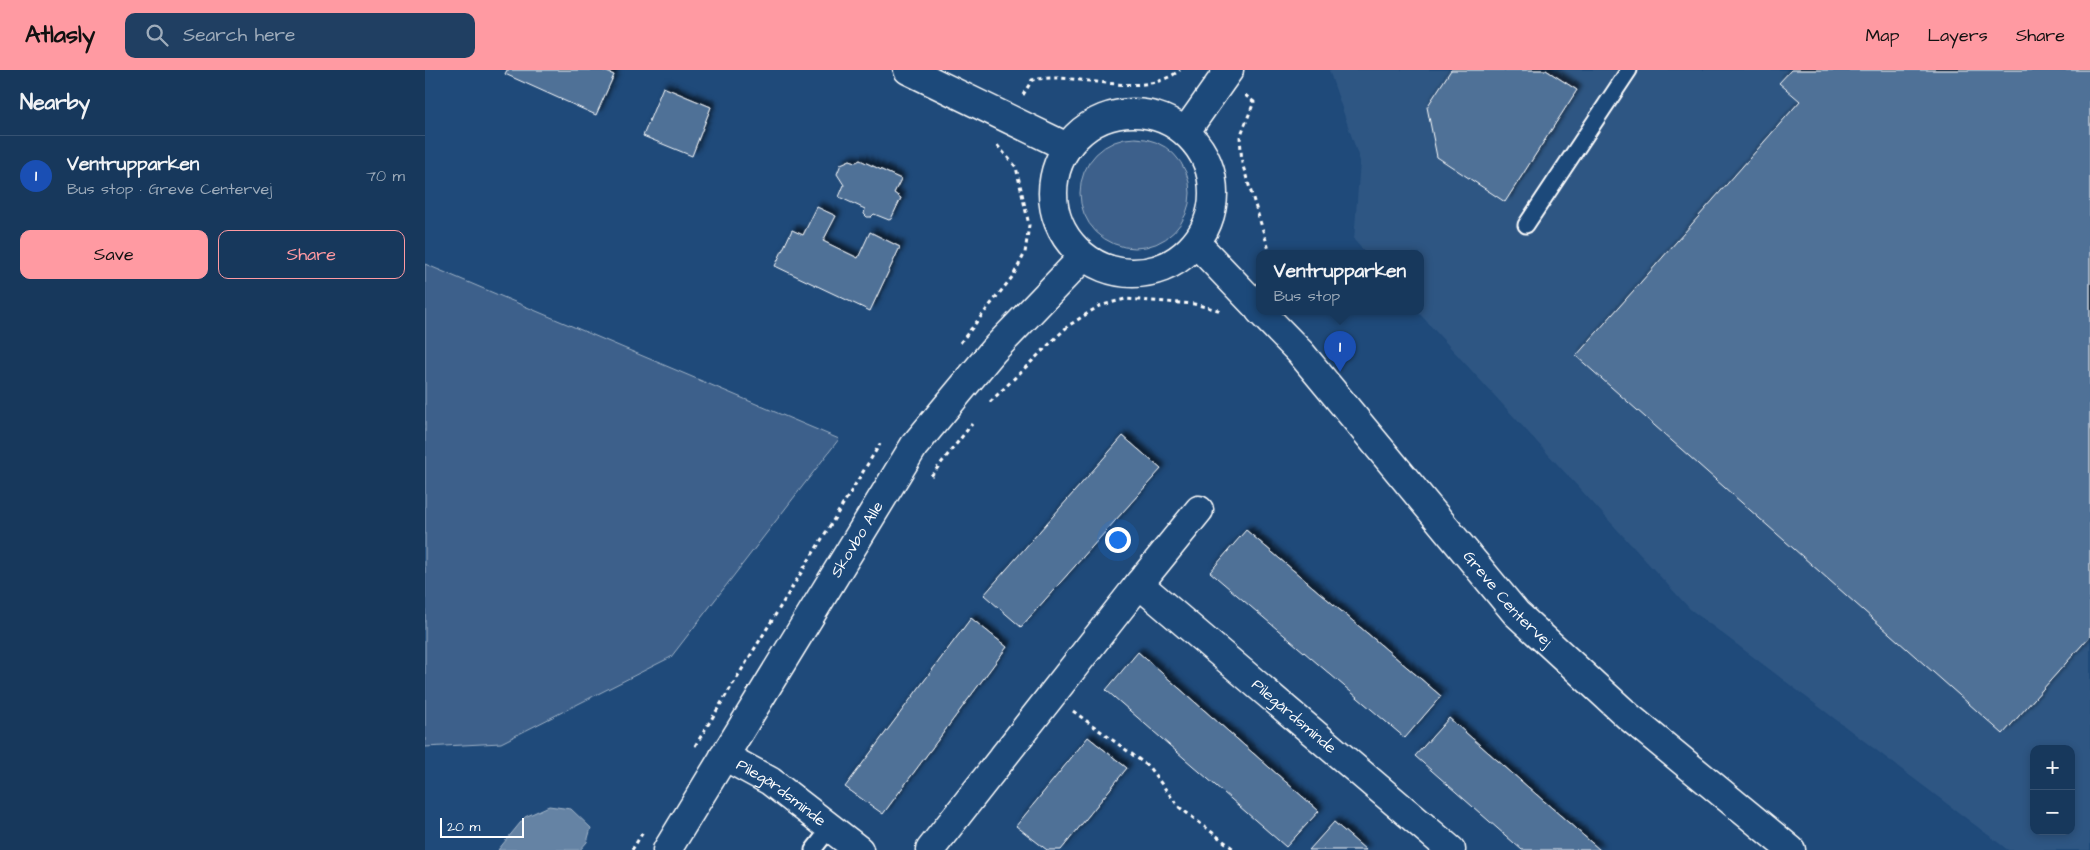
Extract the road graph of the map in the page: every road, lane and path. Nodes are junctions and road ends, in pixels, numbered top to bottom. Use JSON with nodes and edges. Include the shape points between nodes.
{"nodes":[{"id":1,"x":908,"y":70,"type":"edge"},
{"id":2,"x":1180,"y":70,"type":"edge"},
{"id":3,"x":1229,"y":70,"type":"edge"},
{"id":4,"x":1629,"y":70,"type":"edge"},
{"id":5,"x":1254,"y":102,"type":"dead end"},
{"id":6,"x":1010,"y":119,"type":"junction"},
{"id":7,"x":1186,"y":131,"type":"junction"},
{"id":8,"x":1067,"y":146,"type":"junction"},
{"id":9,"x":1526,"y":225,"type":"dead end"},
{"id":10,"x":1197,"y":244,"type":"junction"},
{"id":11,"x":1269,"y":250,"type":"edge"},
{"id":12,"x":1083,"y":257,"type":"junction"},
{"id":13,"x":1239,"y":289,"type":"junction"},
{"id":14,"x":1256,"y":307,"type":"edge"},
{"id":15,"x":1264,"y":315,"type":"edge"},
{"id":16,"x":959,"y":344,"type":"dead end"},
{"id":17,"x":986,"y":405,"type":"dead end"},
{"id":18,"x":975,"y":420,"type":"dead end"},
{"id":19,"x":881,"y":442,"type":"dead end"},
{"id":20,"x":928,"y":479,"type":"dead end"},
{"id":21,"x":1199,"y":510,"type":"dead end"},
{"id":22,"x":1139,"y":584,"type":"junction"},
{"id":23,"x":1051,"y":694,"type":"junction"},
{"id":24,"x":694,"y":748,"type":"dead end"},
{"id":25,"x":724,"y":756,"type":"junction"},
{"id":26,"x":647,"y":824,"type":"dead end"},
{"id":27,"x":830,"y":828,"type":"junction"},
{"id":28,"x":632,"y":850,"type":"edge"},
{"id":29,"x":667,"y":850,"type":"edge"},
{"id":30,"x":813,"y":850,"type":"edge"},
{"id":31,"x":859,"y":850,"type":"edge"},
{"id":32,"x":930,"y":850,"type":"edge"},
{"id":33,"x":1235,"y":850,"type":"edge"},
{"id":34,"x":1451,"y":850,"type":"edge"},
{"id":35,"x":1791,"y":850,"type":"edge"}],
"edges":[{"from":1,"to":6,"type":"street"},
{"from":2,"to":6,"type":"path","via":[[1151,83],[1125,84],[1046,76],[1032,80]]},
{"from":3,"to":7,"type":"street"},
{"from":4,"to":9,"type":"lane"},
{"from":5,"to":11,"type":"path","via":[[1241,137],[1242,163]]},
{"from":6,"to":8,"type":"street"},
{"from":6,"to":16,"type":"path","via":[[996,146],[1016,168],[1029,225],[1025,253],[1013,276]]},
{"from":7,"to":8,"type":"street","via":[[1163,118],[1137,112],[1119,114],[1086,128]]},
{"from":7,"to":10,"type":"street","via":[[1206,156],[1215,186],[1211,217]]},
{"from":8,"to":12,"type":"street","via":[[1056,168],[1052,192],[1056,217],[1066,239]]},
{"from":10,"to":12,"type":"street","via":[[1178,262],[1155,271],[1130,274],[1105,269]]},
{"from":10,"to":13,"type":"street","name":"Greve Centervej"},
{"from":12,"to":25,"type":"street","name":"Skovbo Alle","via":[[993,352],[914,446]]},
{"from":13,"to":14,"type":"street","name":"Greve Centervej"},
{"from":13,"to":17,"type":"path","via":[[1219,310],[1194,304],[1125,299],[1099,306],[1068,326]]},
{"from":15,"to":35,"type":"street","name":"Greve Centervej","via":[[1300,352],[1516,613],[1628,716]]},
{"from":18,"to":20,"type":"path"},
{"from":19,"to":24,"type":"path"},
{"from":21,"to":22,"type":"street"},
{"from":22,"to":23,"type":"street"},
{"from":22,"to":34,"type":"street","name":"Pilegårdsminde"},
{"from":23,"to":32,"type":"street"},
{"from":23,"to":33,"type":"path","via":[[1148,766],[1179,806]]},
{"from":25,"to":27,"type":"street","name":"Pilegårdsminde","via":[[770,781]]},
{"from":25,"to":29,"type":"street","name":"Skovbo Alle"},
{"from":26,"to":28,"type":"path"},
{"from":27,"to":30,"type":"lane"},
{"from":27,"to":31,"type":"street","name":"Pilegårdsminde"}]}
